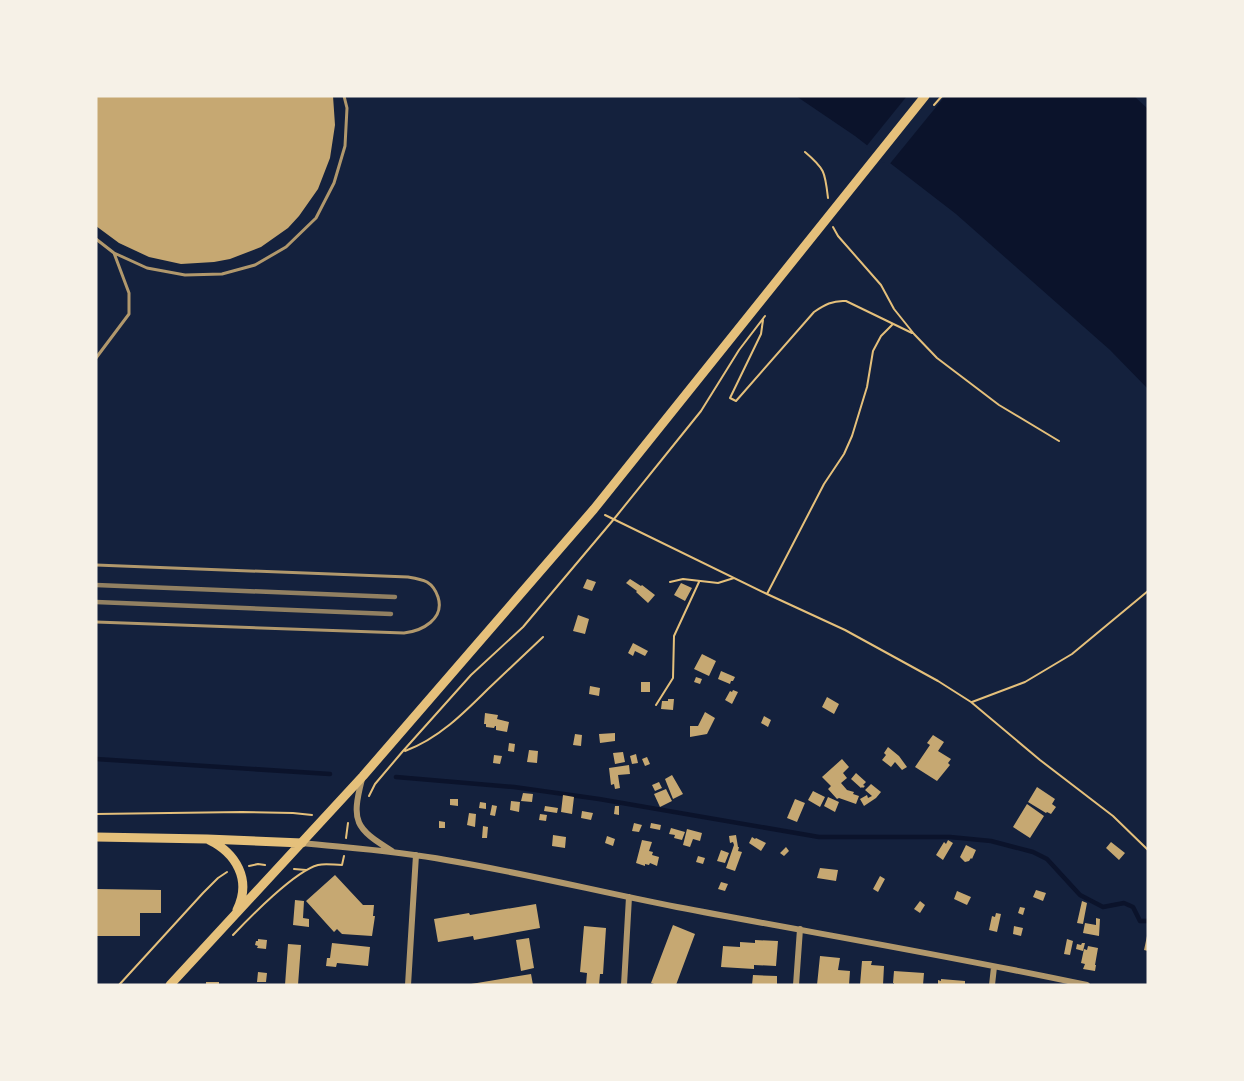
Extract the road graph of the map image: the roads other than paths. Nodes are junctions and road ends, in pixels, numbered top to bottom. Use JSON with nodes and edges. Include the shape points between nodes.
{"nodes":[{"id":1,"x":344,"y":96,"type":"edge"},
{"id":2,"x":926,"y":96,"type":"edge"},
{"id":3,"x":96,"y":239,"type":"edge"},
{"id":4,"x":114,"y":253,"type":"junction"},
{"id":5,"x":96,"y":358,"type":"edge"},
{"id":6,"x":96,"y":565,"type":"edge"},
{"id":7,"x":96,"y":622,"type":"edge"},
{"id":8,"x":363,"y":776,"type":"junction"},
{"id":9,"x":96,"y":837,"type":"edge"},
{"id":10,"x":207,"y":839,"type":"junction"},
{"id":11,"x":302,"y":843,"type":"junction"},
{"id":12,"x":395,"y":853,"type":"junction"},
{"id":13,"x":416,"y":855,"type":"junction"},
{"id":14,"x":629,"y":897,"type":"junction"},
{"id":15,"x":232,"y":918,"type":"junction"},
{"id":16,"x":800,"y":929,"type":"junction"},
{"id":17,"x":994,"y":967,"type":"junction"},
{"id":18,"x":170,"y":985,"type":"edge"},
{"id":19,"x":408,"y":985,"type":"edge"},
{"id":20,"x":624,"y":985,"type":"edge"},
{"id":21,"x":796,"y":985,"type":"edge"},
{"id":22,"x":992,"y":985,"type":"edge"},
{"id":23,"x":1087,"y":985,"type":"edge"}],
"edges":[{"from":1,"to":4,"type":"lane","via":[[345,146],[334,183],[316,218],[286,247],[255,265],[222,274],[194,275],[147,268]]},
{"from":2,"to":8,"type":"main road","via":[[594,509]]},
{"from":3,"to":4,"type":"lane"},
{"from":4,"to":5,"type":"lane","via":[[129,293],[129,314]]},
{"from":6,"to":7,"type":"lane","via":[[408,577],[428,583],[436,592],[439,610],[428,626],[404,633]]},
{"from":8,"to":11,"type":"main road"},
{"from":8,"to":12,"type":"street","via":[[358,820],[369,836]]},
{"from":9,"to":10,"type":"main road"},
{"from":10,"to":11,"type":"main road"},
{"from":10,"to":15,"type":"main road","via":[[226,850],[239,868],[242,894]]},
{"from":11,"to":12,"type":"street"},
{"from":11,"to":15,"type":"main road"},
{"from":12,"to":13,"type":"street"},
{"from":13,"to":14,"type":"street"},
{"from":13,"to":19,"type":"street"},
{"from":14,"to":16,"type":"street"},
{"from":14,"to":20,"type":"street"},
{"from":15,"to":18,"type":"main road"},
{"from":16,"to":17,"type":"street"},
{"from":16,"to":21,"type":"street"},
{"from":17,"to":22,"type":"street"},
{"from":17,"to":23,"type":"street"}]}
